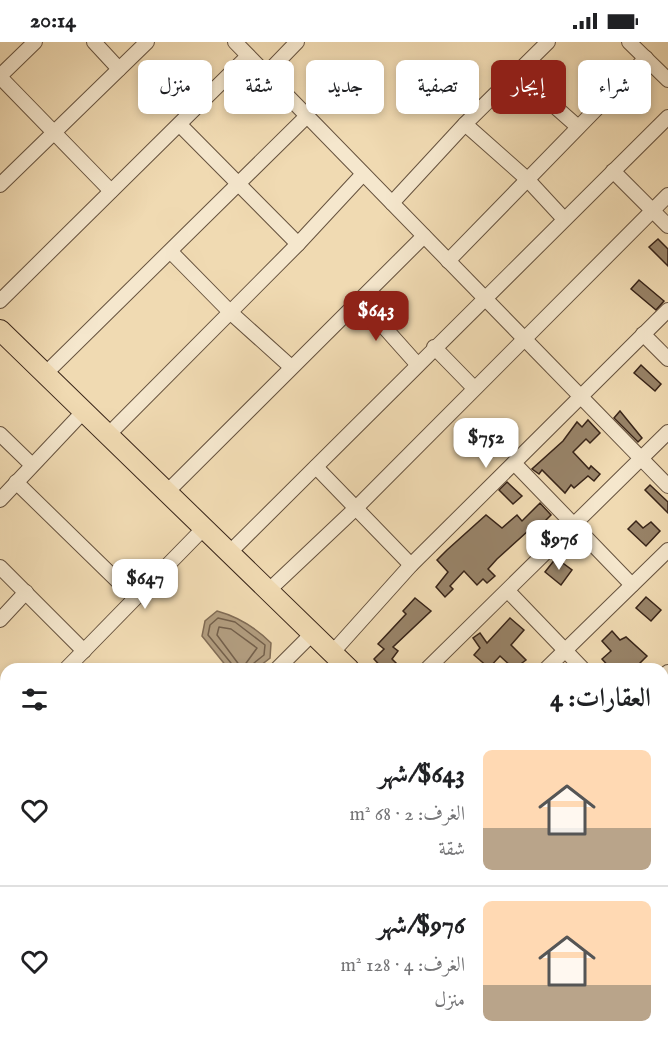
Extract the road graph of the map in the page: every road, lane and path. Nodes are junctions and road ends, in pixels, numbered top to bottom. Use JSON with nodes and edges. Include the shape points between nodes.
{"nodes":[{"id":1,"x":35,"y":42,"type":"edge"},
{"id":2,"x":94,"y":42,"type":"edge"},
{"id":3,"x":147,"y":42,"type":"edge"},
{"id":4,"x":235,"y":42,"type":"edge"},
{"id":5,"x":297,"y":42,"type":"edge"},
{"id":6,"x":548,"y":42,"type":"edge"},
{"id":7,"x":630,"y":42,"type":"edge"},
{"id":8,"x":248,"y":56,"type":"junction"},
{"id":9,"x":646,"y":58,"type":"junction"},
{"id":10,"x":252,"y":60,"type":"edge"},
{"id":11,"x":280,"y":60,"type":"edge"},
{"id":12,"x":530,"y":60,"type":"edge"},
{"id":13,"x":119,"y":69,"type":"junction"},
{"id":14,"x":0,"y":77,"type":"edge"},
{"id":15,"x":668,"y":80,"type":"edge"},
{"id":16,"x":491,"y":98,"type":"edge"},
{"id":17,"x":294,"y":103,"type":"edge"},
{"id":18,"x":563,"y":114,"type":"edge"},
{"id":19,"x":307,"y":116,"type":"junction"},
{"id":20,"x":668,"y":117,"type":"edge"},
{"id":21,"x":465,"y":124,"type":"junction"},
{"id":22,"x":180,"y":125,"type":"junction"},
{"id":23,"x":578,"y":127,"type":"junction"},
{"id":24,"x":54,"y":133,"type":"junction"},
{"id":25,"x":613,"y":171,"type":"junction"},
{"id":26,"x":363,"y":174,"type":"junction"},
{"id":27,"x":527,"y":179,"type":"junction"},
{"id":28,"x":238,"y":184,"type":"junction"},
{"id":29,"x":0,"y":185,"type":"edge"},
{"id":30,"x":111,"y":191,"type":"junction"},
{"id":31,"x":668,"y":195,"type":"edge"},
{"id":32,"x":392,"y":203,"type":"junction"},
{"id":33,"x":652,"y":211,"type":"junction"},
{"id":34,"x":564,"y":219,"type":"junction"},
{"id":35,"x":668,"y":226,"type":"edge"},
{"id":36,"x":424,"y":236,"type":"junction"},
{"id":37,"x":298,"y":244,"type":"junction"},
{"id":38,"x":171,"y":252,"type":"junction"},
{"id":39,"x":448,"y":261,"type":"junction"},
{"id":40,"x":485,"y":298,"type":"junction"},
{"id":41,"x":359,"y":299,"type":"junction"},
{"id":42,"x":0,"y":300,"type":"edge"},
{"id":43,"x":668,"y":310,"type":"edge"},
{"id":44,"x":230,"y":312,"type":"junction"},
{"id":45,"x":0,"y":330,"type":"edge"},
{"id":46,"x":643,"y":334,"type":"junction"},
{"id":47,"x":523,"y":338,"type":"junction"},
{"id":48,"x":434,"y":347,"type":"junction"},
{"id":49,"x":668,"y":359,"type":"edge"},
{"id":50,"x":417,"y":364,"type":"junction"},
{"id":51,"x":290,"y":366,"type":"junction"},
{"id":52,"x":45,"y":374,"type":"junction"},
{"id":53,"x":474,"y":388,"type":"junction"},
{"id":54,"x":581,"y":397,"type":"junction"},
{"id":55,"x":83,"y":412,"type":"junction"},
{"id":56,"x":668,"y":432,"type":"edge"},
{"id":57,"x":0,"y":434,"type":"edge"},
{"id":58,"x":108,"y":435,"type":"junction"},
{"id":59,"x":641,"y":458,"type":"junction"},
{"id":60,"x":514,"y":464,"type":"junction"},
{"id":61,"x":32,"y":465,"type":"junction"},
{"id":62,"x":316,"y":467,"type":"junction"},
{"id":63,"x":16,"y":482,"type":"junction"},
{"id":64,"x":668,"y":486,"type":"edge"},
{"id":65,"x":166,"y":493,"type":"junction"},
{"id":66,"x":0,"y":500,"type":"edge"},
{"id":67,"x":356,"y":508,"type":"junction"},
{"id":68,"x":574,"y":525,"type":"junction"},
{"id":69,"x":203,"y":529,"type":"junction"},
{"id":70,"x":668,"y":549,"type":"edge"},
{"id":71,"x":229,"y":553,"type":"junction"},
{"id":72,"x":411,"y":566,"type":"junction"},
{"id":73,"x":0,"y":567,"type":"edge"},
{"id":74,"x":632,"y":585,"type":"junction"},
{"id":75,"x":268,"y":591,"type":"junction"},
{"id":76,"x":508,"y":591,"type":"junction"},
{"id":77,"x":26,"y":592,"type":"junction"},
{"id":78,"x":135,"y":598,"type":"junction"},
{"id":79,"x":0,"y":620,"type":"edge"},
{"id":80,"x":312,"y":634,"type":"junction"},
{"id":81,"x":84,"y":651,"type":"junction"},
{"id":82,"x":566,"y":651,"type":"junction"},
{"id":83,"x":332,"y":653,"type":"junction"},
{"id":84,"x":72,"y":663,"type":"edge"},
{"id":85,"x":283,"y":663,"type":"edge"},
{"id":86,"x":343,"y":663,"type":"edge"},
{"id":87,"x":433,"y":663,"type":"edge"},
{"id":88,"x":553,"y":663,"type":"edge"},
{"id":89,"x":578,"y":663,"type":"edge"}],
"edges":[{"from":1,"to":14,"type":"street"},
{"from":2,"to":13,"type":"street"},
{"from":3,"to":13,"type":"street"},
{"from":4,"to":8,"type":"street"},
{"from":5,"to":11,"type":"street"},
{"from":6,"to":12,"type":"street"},
{"from":7,"to":9,"type":"street"},
{"from":8,"to":10,"type":"street"},
{"from":8,"to":22,"type":"street"},
{"from":9,"to":15,"type":"street"},
{"from":9,"to":23,"type":"street"},
{"from":13,"to":24,"type":"street"},
{"from":14,"to":24,"type":"street"},
{"from":16,"to":21,"type":"street"},
{"from":17,"to":19,"type":"street"},
{"from":18,"to":23,"type":"street"},
{"from":19,"to":26,"type":"street"},
{"from":19,"to":28,"type":"street"},
{"from":20,"to":25,"type":"street"},
{"from":21,"to":27,"type":"street"},
{"from":21,"to":32,"type":"street"},
{"from":22,"to":28,"type":"street"},
{"from":22,"to":30,"type":"street"},
{"from":23,"to":27,"type":"street"},
{"from":24,"to":29,"type":"street"},
{"from":24,"to":30,"type":"street"},
{"from":25,"to":33,"type":"street"},
{"from":25,"to":34,"type":"street"},
{"from":26,"to":32,"type":"street"},
{"from":26,"to":37,"type":"street"},
{"from":27,"to":34,"type":"street"},
{"from":27,"to":39,"type":"street"},
{"from":28,"to":37,"type":"street"},
{"from":28,"to":38,"type":"street"},
{"from":30,"to":42,"type":"street"},
{"from":31,"to":33,"type":"street"},
{"from":32,"to":36,"type":"street"},
{"from":33,"to":35,"type":"street"},
{"from":33,"to":47,"type":"street"},
{"from":34,"to":40,"type":"street"},
{"from":36,"to":39,"type":"street"},
{"from":36,"to":41,"type":"street"},
{"from":37,"to":44,"type":"street"},
{"from":38,"to":44,"type":"street"},
{"from":38,"to":52,"type":"street"},
{"from":39,"to":40,"type":"street"},
{"from":40,"to":47,"type":"street"},
{"from":40,"to":48,"type":"street"},
{"from":41,"to":50,"type":"street"},
{"from":41,"to":51,"type":"street"},
{"from":43,"to":46,"type":"street"},
{"from":44,"to":51,"type":"street"},
{"from":44,"to":58,"type":"street"},
{"from":45,"to":52,"type":"highway"},
{"from":46,"to":49,"type":"street"},
{"from":46,"to":54,"type":"street"},
{"from":47,"to":53,"type":"street"},
{"from":47,"to":54,"type":"street"},
{"from":48,"to":50,"type":"street"},
{"from":48,"to":53,"type":"street"},
{"from":50,"to":62,"type":"street"},
{"from":51,"to":65,"type":"street"},
{"from":52,"to":55,"type":"highway"},
{"from":53,"to":67,"type":"street"},
{"from":54,"to":59,"type":"street"},
{"from":54,"to":60,"type":"street"},
{"from":55,"to":58,"type":"highway"},
{"from":55,"to":61,"type":"street"},
{"from":56,"to":59,"type":"street"},
{"from":57,"to":61,"type":"street"},
{"from":58,"to":65,"type":"highway"},
{"from":59,"to":64,"type":"street"},
{"from":59,"to":68,"type":"street"},
{"from":60,"to":68,"type":"street"},
{"from":60,"to":72,"type":"street"},
{"from":61,"to":63,"type":"street"},
{"from":62,"to":67,"type":"street"},
{"from":62,"to":71,"type":"street"},
{"from":63,"to":66,"type":"street"},
{"from":63,"to":78,"type":"street"},
{"from":65,"to":69,"type":"highway"},
{"from":67,"to":72,"type":"street"},
{"from":67,"to":75,"type":"street"},
{"from":68,"to":74,"type":"street"},
{"from":68,"to":76,"type":"street"},
{"from":69,"to":71,"type":"highway"},
{"from":69,"to":78,"type":"street"},
{"from":70,"to":74,"type":"street"},
{"from":71,"to":75,"type":"highway"},
{"from":72,"to":83,"type":"street"},
{"from":73,"to":77,"type":"street"},
{"from":74,"to":82,"type":"street"},
{"from":75,"to":80,"type":"highway"},
{"from":76,"to":82,"type":"street"},
{"from":76,"to":87,"type":"street"},
{"from":77,"to":79,"type":"street"},
{"from":77,"to":81,"type":"street"},
{"from":78,"to":81,"type":"street"},
{"from":80,"to":83,"type":"highway"},
{"from":80,"to":85,"type":"street"},
{"from":81,"to":84,"type":"street"},
{"from":82,"to":88,"type":"street"},
{"from":82,"to":89,"type":"street"},
{"from":83,"to":86,"type":"highway"}]}
